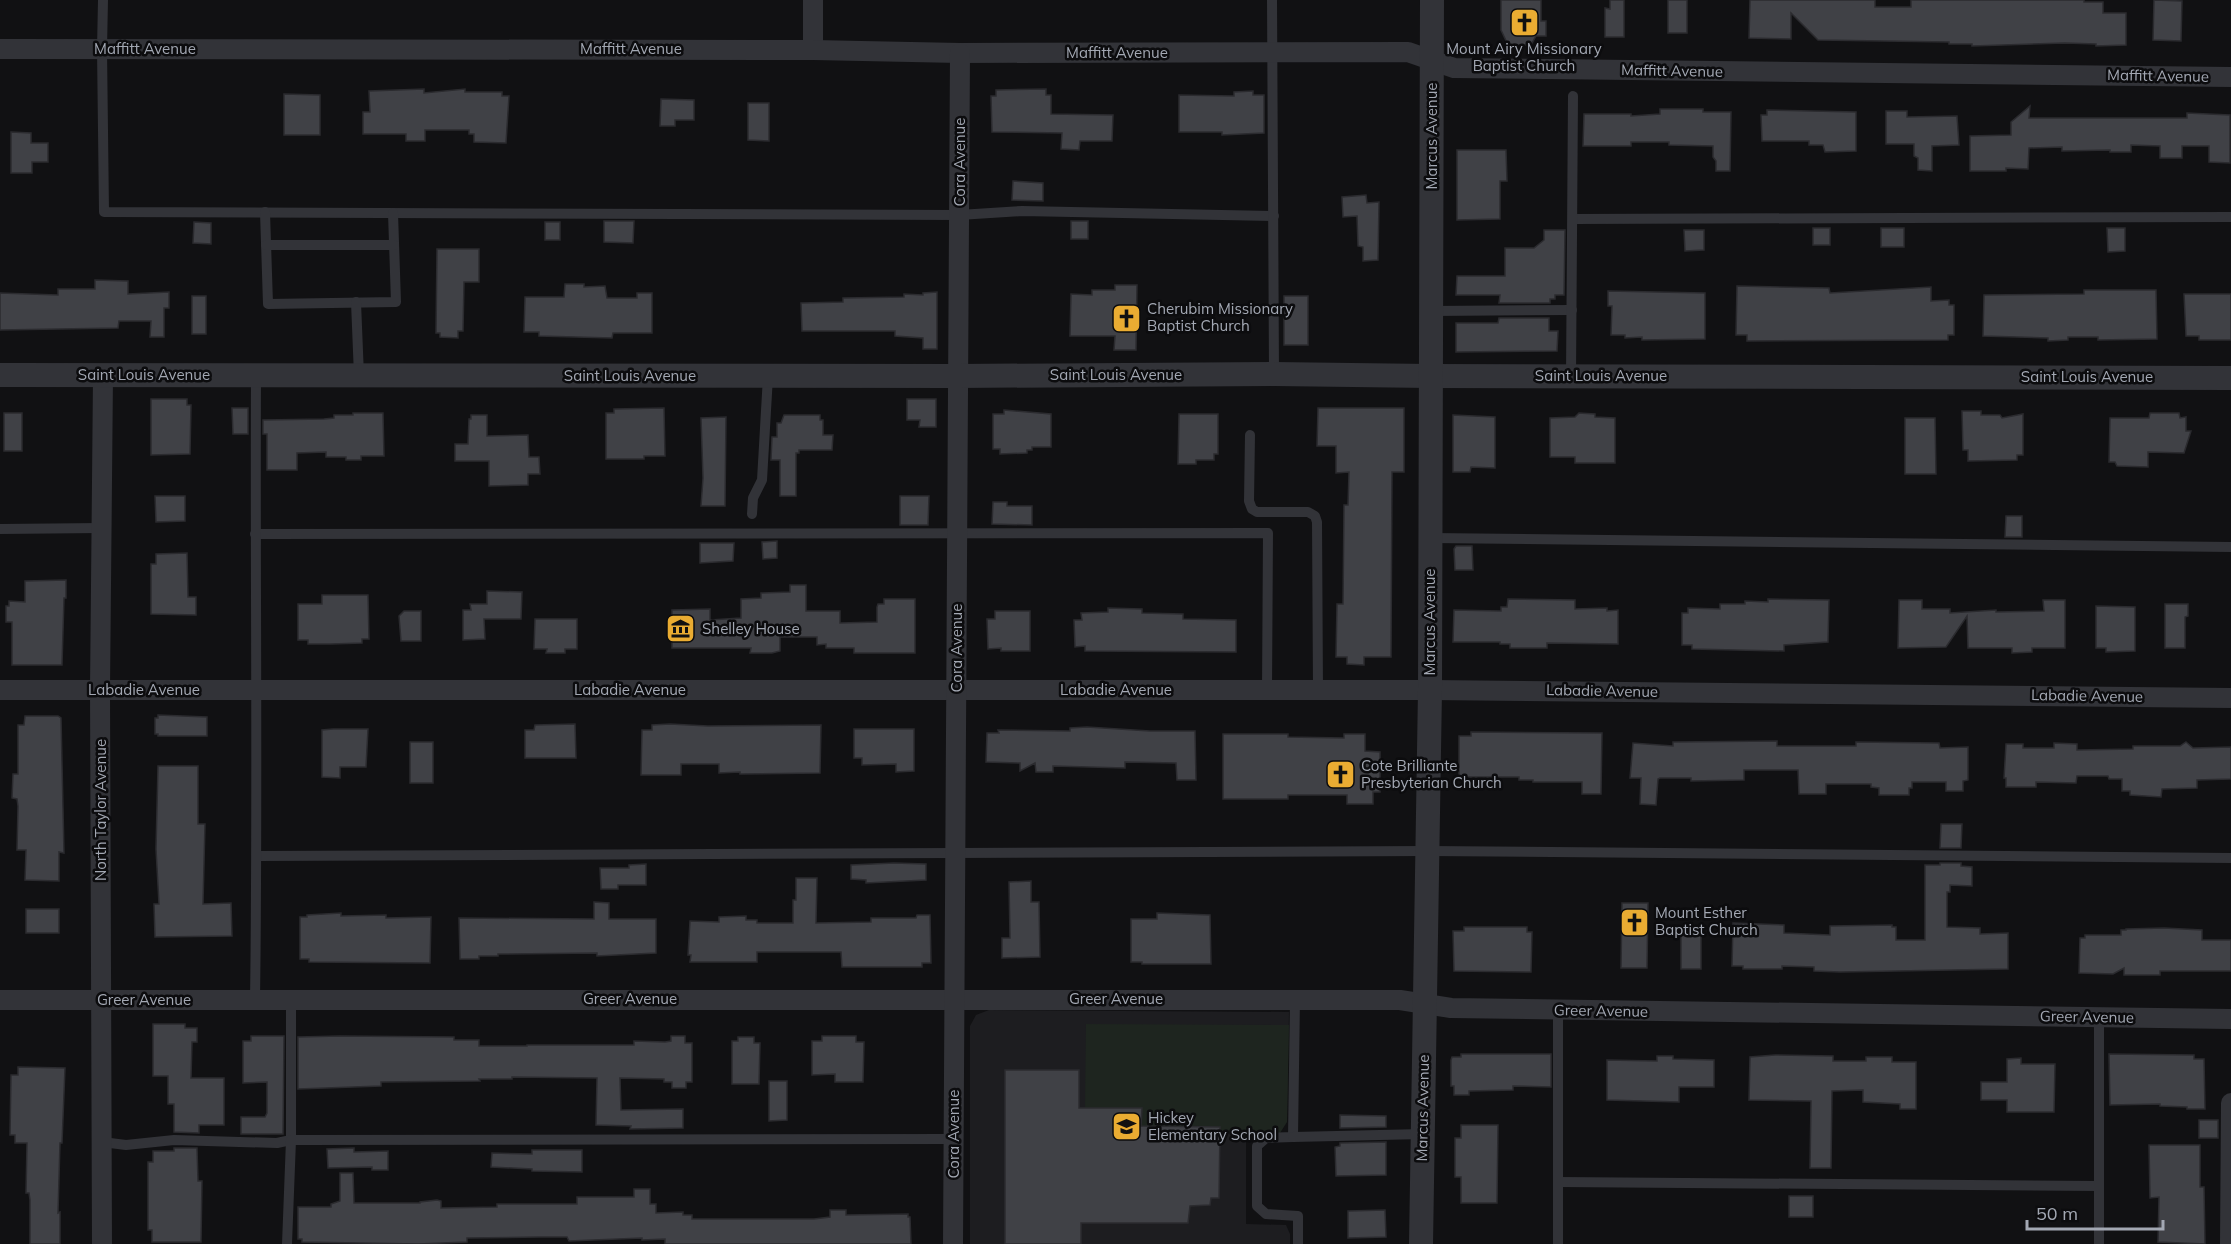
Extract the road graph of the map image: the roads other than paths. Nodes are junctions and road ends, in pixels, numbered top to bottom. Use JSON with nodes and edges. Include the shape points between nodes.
{"nodes":[{"id":1,"x":103,"y":0,"type":"edge"},
{"id":2,"x":813,"y":0,"type":"edge"},
{"id":3,"x":1272,"y":0,"type":"edge"},
{"id":4,"x":1432,"y":0,"type":"edge"},
{"id":5,"x":0,"y":49,"type":"edge"},
{"id":6,"x":102,"y":49,"type":"junction"},
{"id":7,"x":813,"y":50,"type":"junction"},
{"id":8,"x":960,"y":53,"type":"junction"},
{"id":9,"x":1273,"y":53,"type":"junction"},
{"id":10,"x":1432,"y":59,"type":"junction"},
{"id":11,"x":2231,"y":77,"type":"edge"},
{"id":12,"x":1573,"y":96,"type":"dead end"},
{"id":13,"x":265,"y":212,"type":"junction"},
{"id":14,"x":393,"y":213,"type":"junction"},
{"id":15,"x":959,"y":215,"type":"junction"},
{"id":16,"x":1274,"y":216,"type":"junction"},
{"id":17,"x":2231,"y":217,"type":"edge"},
{"id":18,"x":1573,"y":219,"type":"junction"},
{"id":19,"x":266,"y":245,"type":"junction"},
{"id":20,"x":394,"y":245,"type":"junction"},
{"id":21,"x":356,"y":302,"type":"junction"},
{"id":22,"x":1572,"y":310,"type":"junction"},
{"id":23,"x":1431,"y":311,"type":"junction"},
{"id":24,"x":1274,"y":374,"type":"junction"},
{"id":25,"x":0,"y":375,"type":"edge"},
{"id":26,"x":103,"y":376,"type":"junction"},
{"id":27,"x":256,"y":376,"type":"junction"},
{"id":28,"x":359,"y":376,"type":"junction"},
{"id":29,"x":768,"y":376,"type":"junction"},
{"id":30,"x":958,"y":376,"type":"junction"},
{"id":31,"x":1430,"y":376,"type":"junction"},
{"id":32,"x":1571,"y":376,"type":"junction"},
{"id":33,"x":2231,"y":378,"type":"edge"},
{"id":34,"x":1251,"y":435,"type":"dead end"},
{"id":35,"x":752,"y":514,"type":"dead end"},
{"id":36,"x":102,"y":528,"type":"junction"},
{"id":37,"x":0,"y":529,"type":"edge"},
{"id":38,"x":957,"y":533,"type":"junction"},
{"id":39,"x":255,"y":534,"type":"junction"},
{"id":40,"x":1430,"y":538,"type":"junction"},
{"id":41,"x":2231,"y":547,"type":"edge"},
{"id":42,"x":0,"y":690,"type":"edge"},
{"id":43,"x":100,"y":690,"type":"junction"},
{"id":44,"x":255,"y":690,"type":"junction"},
{"id":45,"x":957,"y":690,"type":"junction"},
{"id":46,"x":1268,"y":690,"type":"junction"},
{"id":47,"x":1318,"y":690,"type":"junction"},
{"id":48,"x":1430,"y":690,"type":"junction"},
{"id":49,"x":2231,"y":698,"type":"edge"},
{"id":50,"x":1428,"y":851,"type":"junction"},
{"id":51,"x":956,"y":853,"type":"junction"},
{"id":52,"x":257,"y":856,"type":"junction"},
{"id":53,"x":2231,"y":858,"type":"edge"},
{"id":54,"x":955,"y":998,"type":"junction"},
{"id":55,"x":1295,"y":999,"type":"junction"},
{"id":56,"x":0,"y":1000,"type":"edge"},
{"id":57,"x":102,"y":1000,"type":"junction"},
{"id":58,"x":255,"y":1000,"type":"junction"},
{"id":59,"x":291,"y":1000,"type":"junction"},
{"id":60,"x":1425,"y":1004,"type":"junction"},
{"id":61,"x":1558,"y":1010,"type":"junction"},
{"id":62,"x":2099,"y":1017,"type":"junction"},
{"id":63,"x":2231,"y":1019,"type":"edge"},
{"id":64,"x":2231,"y":1103,"type":"edge"},
{"id":65,"x":1423,"y":1134,"type":"junction"},
{"id":66,"x":1293,"y":1137,"type":"junction"},
{"id":67,"x":954,"y":1139,"type":"junction"},
{"id":68,"x":291,"y":1140,"type":"junction"},
{"id":69,"x":102,"y":1142,"type":"junction"},
{"id":70,"x":1558,"y":1182,"type":"junction"},
{"id":71,"x":2099,"y":1186,"type":"junction"},
{"id":72,"x":102,"y":1244,"type":"edge"},
{"id":73,"x":287,"y":1244,"type":"edge"},
{"id":74,"x":953,"y":1244,"type":"edge"},
{"id":75,"x":1298,"y":1244,"type":"edge"},
{"id":76,"x":1421,"y":1244,"type":"edge"},
{"id":77,"x":1558,"y":1244,"type":"edge"},
{"id":78,"x":2099,"y":1244,"type":"edge"},
{"id":79,"x":2230,"y":1244,"type":"edge"}],
"edges":[{"from":1,"to":6,"type":"lane"},
{"from":2,"to":7,"type":"street"},
{"from":3,"to":9,"type":"lane"},
{"from":4,"to":10,"type":"street","name":"Marcus Avenue"},
{"from":5,"to":6,"type":"street","name":"Maffitt Avenue"},
{"from":6,"to":7,"type":"street","name":"Maffitt Avenue"},
{"from":6,"to":13,"type":"lane","via":[[104,212]]},
{"from":7,"to":8,"type":"street","name":"Maffitt Avenue"},
{"from":8,"to":9,"type":"street","name":"Maffitt Avenue"},
{"from":8,"to":15,"type":"street","name":"Cora Avenue"},
{"from":9,"to":10,"type":"street","name":"Maffitt Avenue","via":[[1408,52]]},
{"from":9,"to":16,"type":"lane"},
{"from":10,"to":11,"type":"street","name":"Maffitt Avenue","via":[[1454,68]]},
{"from":10,"to":23,"type":"street","name":"Marcus Avenue"},
{"from":12,"to":18,"type":"lane"},
{"from":13,"to":14,"type":"lane"},
{"from":13,"to":19,"type":"lane"},
{"from":14,"to":15,"type":"lane"},
{"from":14,"to":20,"type":"lane"},
{"from":15,"to":16,"type":"lane","via":[[1022,211]]},
{"from":15,"to":30,"type":"street","name":"Cora Avenue"},
{"from":16,"to":24,"type":"lane"},
{"from":17,"to":18,"type":"lane"},
{"from":18,"to":22,"type":"lane"},
{"from":19,"to":20,"type":"lane"},
{"from":19,"to":21,"type":"lane","via":[[268,304]]},
{"from":20,"to":21,"type":"lane","via":[[396,302]]},
{"from":21,"to":28,"type":"lane"},
{"from":22,"to":23,"type":"lane"},
{"from":22,"to":32,"type":"lane"},
{"from":23,"to":31,"type":"street","name":"Marcus Avenue"},
{"from":24,"to":30,"type":"street","name":"Saint Louis Avenue"},
{"from":24,"to":31,"type":"street","name":"Saint Louis Avenue"},
{"from":25,"to":26,"type":"street","name":"Saint Louis Avenue"},
{"from":26,"to":27,"type":"street","name":"Saint Louis Avenue"},
{"from":26,"to":36,"type":"street","name":"North Taylor Avenue"},
{"from":27,"to":28,"type":"street","name":"Saint Louis Avenue"},
{"from":27,"to":39,"type":"lane"},
{"from":28,"to":29,"type":"street","name":"Saint Louis Avenue"},
{"from":29,"to":30,"type":"street","name":"Saint Louis Avenue"},
{"from":29,"to":35,"type":"lane","via":[[762,480],[753,498]]},
{"from":30,"to":38,"type":"street","name":"Cora Avenue"},
{"from":31,"to":32,"type":"street","name":"Saint Louis Avenue"},
{"from":31,"to":40,"type":"street","name":"Marcus Avenue"},
{"from":32,"to":33,"type":"street","name":"Saint Louis Avenue"},
{"from":34,"to":47,"type":"lane","via":[[1252,509],[1308,512],[1317,522]]},
{"from":36,"to":37,"type":"lane"},
{"from":36,"to":43,"type":"street","name":"North Taylor Avenue"},
{"from":38,"to":39,"type":"lane"},
{"from":38,"to":45,"type":"street","name":"Cora Avenue"},
{"from":38,"to":46,"type":"lane","via":[[1268,533]]},
{"from":39,"to":44,"type":"lane"},
{"from":40,"to":41,"type":"lane"},
{"from":40,"to":48,"type":"street","name":"Marcus Avenue"},
{"from":42,"to":43,"type":"street","name":"Labadie Avenue"},
{"from":43,"to":44,"type":"street","name":"Labadie Avenue"},
{"from":43,"to":57,"type":"street","name":"North Taylor Avenue"},
{"from":44,"to":45,"type":"street","name":"Labadie Avenue"},
{"from":44,"to":52,"type":"lane"},
{"from":45,"to":46,"type":"street","name":"Labadie Avenue"},
{"from":45,"to":51,"type":"street","name":"Cora Avenue"},
{"from":46,"to":47,"type":"street","name":"Labadie Avenue"},
{"from":47,"to":48,"type":"street","name":"Labadie Avenue"},
{"from":48,"to":49,"type":"street","name":"Labadie Avenue"},
{"from":48,"to":50,"type":"street","name":"Marcus Avenue"},
{"from":50,"to":51,"type":"lane"},
{"from":50,"to":53,"type":"lane"},
{"from":50,"to":60,"type":"street","name":"Marcus Avenue"},
{"from":51,"to":52,"type":"lane"},
{"from":51,"to":54,"type":"street","name":"Cora Avenue"},
{"from":52,"to":58,"type":"lane"},
{"from":54,"to":55,"type":"street","name":"Greer Avenue"},
{"from":54,"to":59,"type":"street","name":"Greer Avenue"},
{"from":54,"to":67,"type":"street","name":"Cora Avenue"},
{"from":55,"to":60,"type":"street","name":"Greer Avenue","via":[[1400,1000]]},
{"from":55,"to":66,"type":"lane"},
{"from":56,"to":57,"type":"street","name":"Greer Avenue"},
{"from":57,"to":58,"type":"street","name":"Greer Avenue"},
{"from":57,"to":69,"type":"street","name":"North Taylor Avenue"},
{"from":58,"to":59,"type":"street","name":"Greer Avenue"},
{"from":59,"to":68,"type":"lane"},
{"from":60,"to":61,"type":"street","name":"Greer Avenue"},
{"from":60,"to":65,"type":"street","name":"Marcus Avenue"},
{"from":61,"to":62,"type":"street","name":"Greer Avenue"},
{"from":61,"to":70,"type":"lane"},
{"from":62,"to":63,"type":"street","name":"Greer Avenue"},
{"from":62,"to":71,"type":"lane"},
{"from":64,"to":79,"type":"street"},
{"from":65,"to":66,"type":"lane"},
{"from":65,"to":76,"type":"street","name":"Marcus Avenue"},
{"from":66,"to":75,"type":"lane","via":[[1266,1138],[1257,1146],[1257,1206],[1266,1214],[1298,1216]]},
{"from":67,"to":68,"type":"lane"},
{"from":67,"to":74,"type":"street","name":"Cora Avenue"},
{"from":68,"to":69,"type":"lane","via":[[174,1140],[126,1145]]},
{"from":68,"to":73,"type":"lane"},
{"from":69,"to":72,"type":"street","name":"North Taylor Avenue"},
{"from":70,"to":71,"type":"lane"},
{"from":70,"to":77,"type":"lane"},
{"from":71,"to":78,"type":"lane"}]}
